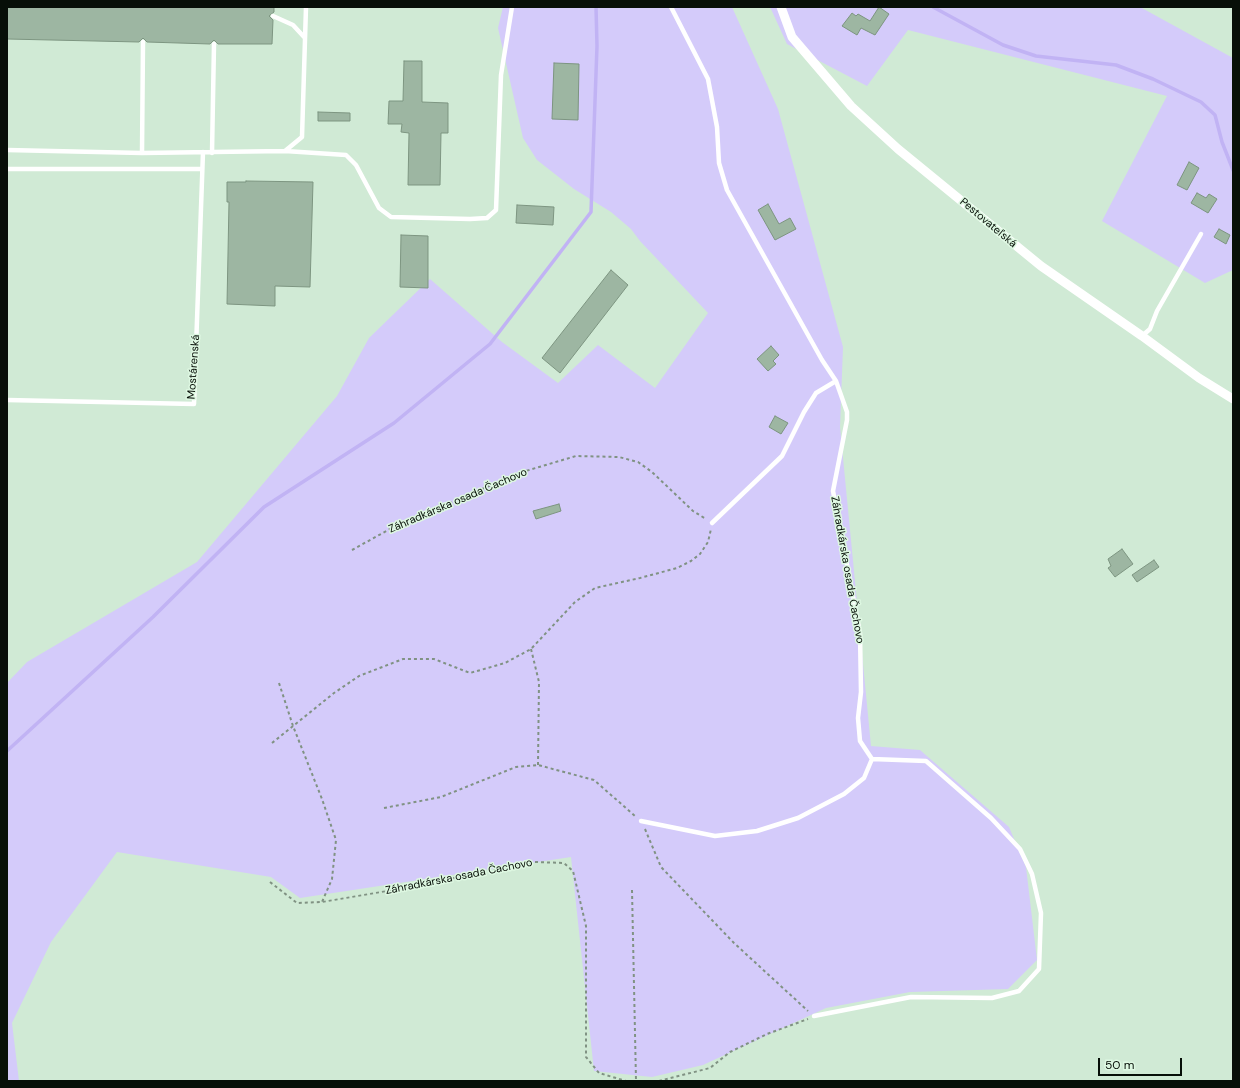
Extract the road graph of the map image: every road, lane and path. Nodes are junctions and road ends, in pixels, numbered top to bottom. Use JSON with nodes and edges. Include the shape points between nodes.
{"nodes":[{"id":1,"x":306,"y":7,"type":"edge"},
{"id":2,"x":512,"y":7,"type":"edge"},
{"id":3,"x":671,"y":7,"type":"edge"},
{"id":4,"x":781,"y":7,"type":"edge"},
{"id":5,"x":273,"y":16,"type":"dead end"},
{"id":6,"x":305,"y":38,"type":"junction"},
{"id":7,"x":143,"y":42,"type":"dead end"},
{"id":8,"x":214,"y":44,"type":"dead end"},
{"id":9,"x":7,"y":150,"type":"edge"},
{"id":10,"x":285,"y":151,"type":"junction"},
{"id":11,"x":203,"y":152,"type":"junction"},
{"id":12,"x":142,"y":153,"type":"junction"},
{"id":13,"x":212,"y":153,"type":"junction"},
{"id":14,"x":7,"y":168,"type":"edge"},
{"id":15,"x":202,"y":169,"type":"junction"},
{"id":16,"x":1201,"y":234,"type":"dead end"},
{"id":17,"x":1142,"y":336,"type":"junction"},
{"id":18,"x":836,"y":381,"type":"junction"},
{"id":19,"x":1233,"y":399,"type":"edge"},
{"id":20,"x":7,"y":400,"type":"edge"},
{"id":21,"x":712,"y":523,"type":"junction"},
{"id":22,"x":352,"y":550,"type":"dead end"},
{"id":23,"x":531,"y":649,"type":"junction"},
{"id":24,"x":279,"y":683,"type":"dead end"},
{"id":25,"x":293,"y":726,"type":"junction"},
{"id":26,"x":272,"y":743,"type":"dead end"},
{"id":27,"x":872,"y":759,"type":"junction"},
{"id":28,"x":538,"y":765,"type":"junction"},
{"id":29,"x":384,"y":808,"type":"dead end"},
{"id":30,"x":641,"y":821,"type":"junction"},
{"id":31,"x":270,"y":882,"type":"dead end"},
{"id":32,"x":632,"y":890,"type":"dead end"},
{"id":33,"x":322,"y":902,"type":"junction"},
{"id":34,"x":814,"y":1016,"type":"junction"},
{"id":35,"x":626,"y":1081,"type":"edge"},
{"id":36,"x":636,"y":1081,"type":"edge"},
{"id":37,"x":659,"y":1081,"type":"edge"}],
"edges":[{"from":1,"to":6,"type":"lane"},
{"from":2,"to":10,"type":"lane","via":[[501,75],[496,210],[487,218],[391,217],[379,208],[356,165],[346,155]]},
{"from":3,"to":18,"type":"lane","name":"Záhradkárska osada Čachovo","via":[[708,79],[717,127],[719,163],[727,190]]},
{"from":4,"to":17,"type":"street","name":"Pestovateľská","via":[[792,37],[857,112],[898,149],[1041,266]]},
{"from":5,"to":6,"type":"lane","via":[[293,25]]},
{"from":6,"to":10,"type":"lane","via":[[302,137]]},
{"from":7,"to":12,"type":"lane"},
{"from":8,"to":13,"type":"lane"},
{"from":9,"to":12,"type":"lane"},
{"from":10,"to":13,"type":"lane"},
{"from":11,"to":12,"type":"lane"},
{"from":11,"to":13,"type":"lane"},
{"from":11,"to":15,"type":"lane"},
{"from":14,"to":15,"type":"lane"},
{"from":15,"to":20,"type":"lane","name":"Mostárenská","via":[[194,404]]},
{"from":16,"to":17,"type":"lane","via":[[1157,311],[1150,329]]},
{"from":17,"to":19,"type":"street","name":"Pestovateľská","via":[[1199,378]]},
{"from":18,"to":21,"type":"lane","via":[[816,393],[782,456]]},
{"from":18,"to":27,"type":"lane","name":"Záhradkárska osada Čachovo","via":[[847,412],[847,420],[833,491],[860,633],[860,741]]},
{"from":21,"to":22,"type":"path","name":"Záhradkárska osada Čachovo","via":[[693,510],[638,462],[619,456],[576,456],[519,473],[390,529]]},
{"from":21,"to":23,"type":"path","via":[[708,542],[700,554],[677,568],[594,588],[575,602]]},
{"from":23,"to":25,"type":"path","via":[[505,663],[470,673],[434,659],[403,659],[359,676]]},
{"from":23,"to":28,"type":"path","via":[[539,682]]},
{"from":24,"to":25,"type":"path"},
{"from":25,"to":26,"type":"path"},
{"from":25,"to":33,"type":"path","via":[[336,840],[332,879]]},
{"from":27,"to":30,"type":"lane","via":[[864,778],[844,794],[798,818],[757,831],[715,836]]},
{"from":27,"to":34,"type":"lane","via":[[926,761],[991,818],[1020,849],[1032,874],[1041,913],[1039,969],[1019,991],[992,998],[911,997]]},
{"from":28,"to":29,"type":"path","via":[[516,767],[441,797]]},
{"from":28,"to":30,"type":"path","via":[[594,780]]},
{"from":30,"to":34,"type":"path","via":[[661,867],[734,943]]},
{"from":31,"to":33,"type":"path","name":"Záhradkárska osada Čachovo","via":[[297,903]]},
{"from":32,"to":36,"type":"path"},
{"from":33,"to":35,"type":"path","name":"Záhradkárska osada Čachovo","via":[[535,862],[564,863],[573,871],[586,926],[586,1057],[599,1073]]},
{"from":34,"to":37,"type":"path","via":[[730,1052],[710,1068]]}]}
